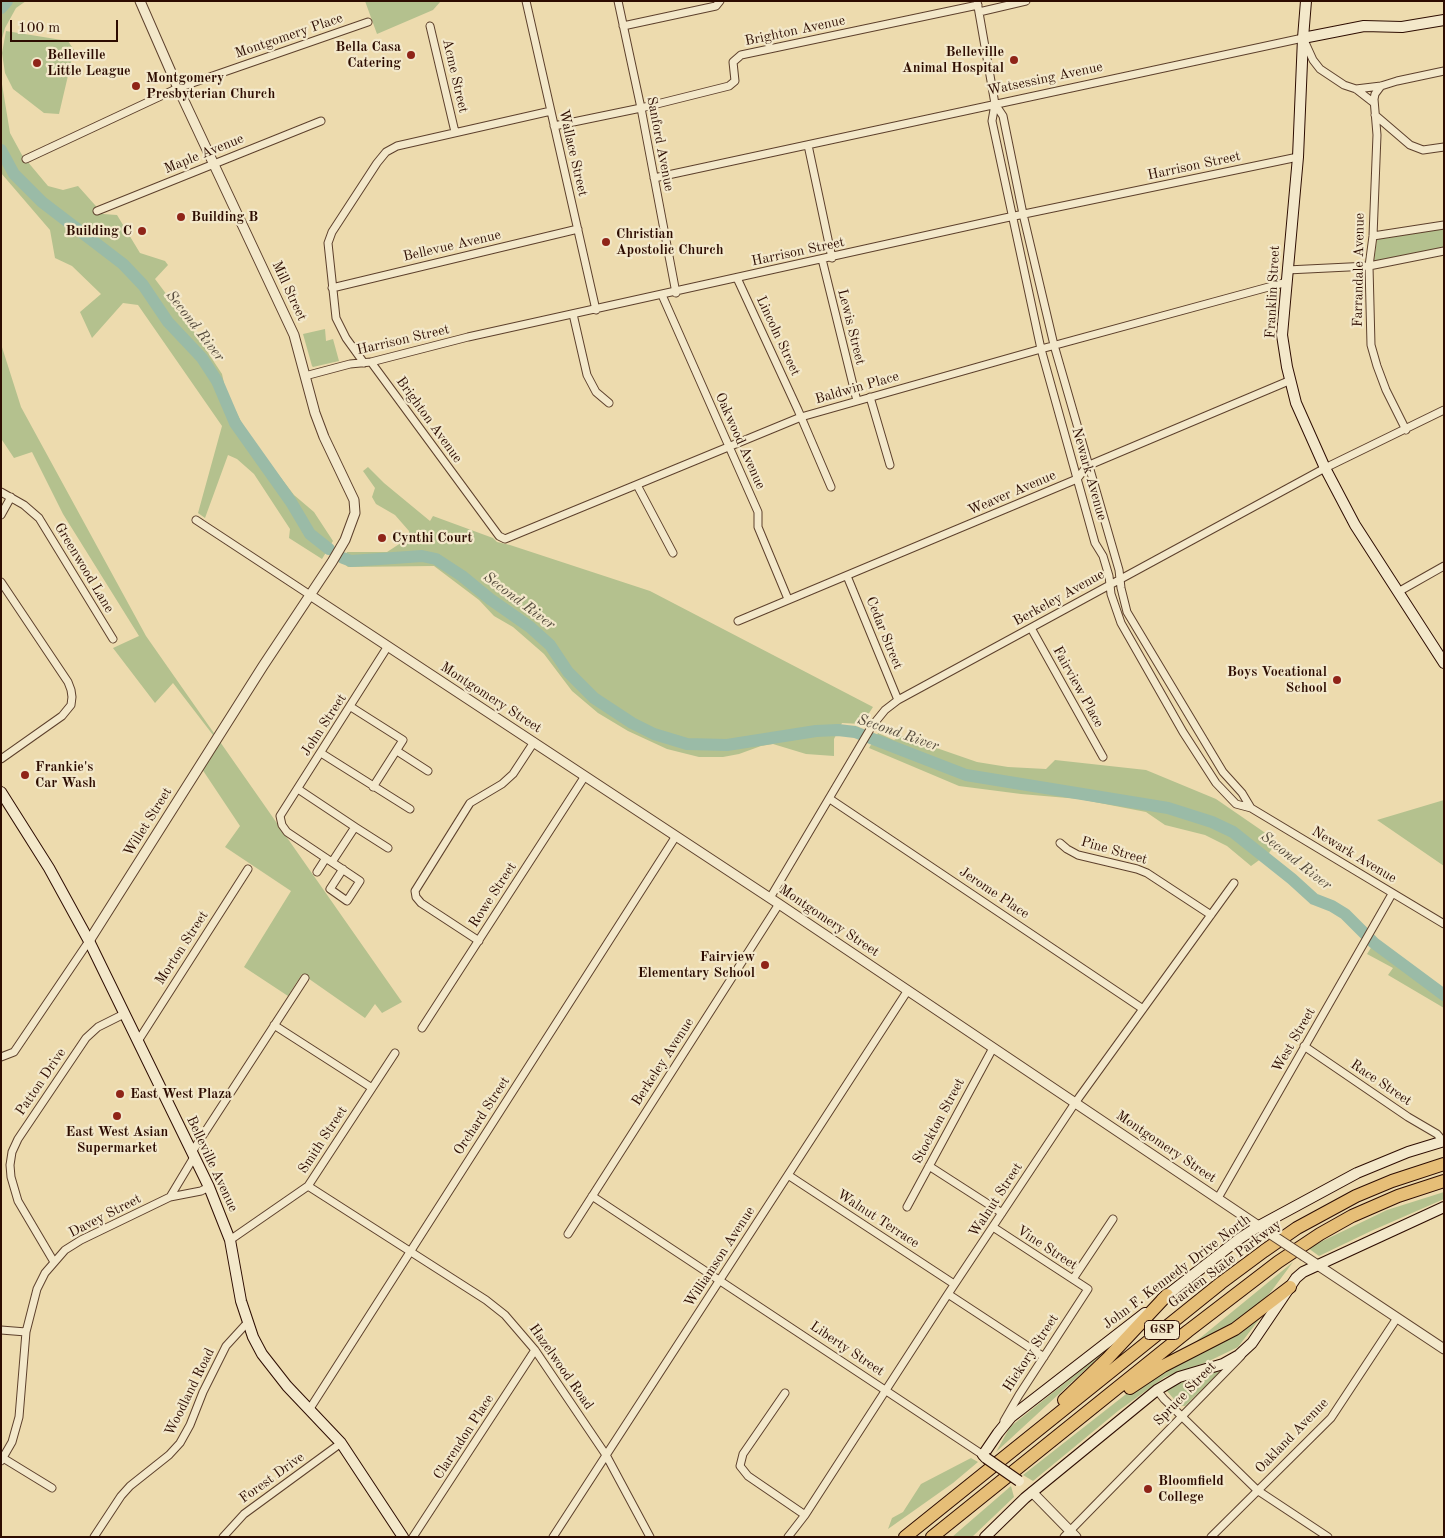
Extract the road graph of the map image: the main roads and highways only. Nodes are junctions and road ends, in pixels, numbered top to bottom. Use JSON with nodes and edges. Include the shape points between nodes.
{"nodes":[{"id":1,"x":1306,"y":1,"type":"edge"},
{"id":2,"x":1444,"y":20,"type":"edge"},
{"id":3,"x":1303,"y":38,"type":"junction"},
{"id":4,"x":1444,"y":663,"type":"edge"},
{"id":5,"x":1,"y":792,"type":"edge"},
{"id":6,"x":1444,"y":1139,"type":"edge"},
{"id":7,"x":1444,"y":1164,"type":"edge"},
{"id":8,"x":1444,"y":1181,"type":"edge"},
{"id":9,"x":1444,"y":1207,"type":"edge"},
{"id":10,"x":1290,"y":1287,"type":"junction"},
{"id":11,"x":1167,"y":1295,"type":"junction"},
{"id":12,"x":988,"y":1460,"type":"junction"},
{"id":13,"x":1003,"y":1480,"type":"junction"},
{"id":14,"x":1032,"y":1492,"type":"junction"},
{"id":15,"x":403,"y":1537,"type":"edge"},
{"id":16,"x":905,"y":1537,"type":"edge"},
{"id":17,"x":932,"y":1537,"type":"edge"},
{"id":18,"x":985,"y":1537,"type":"edge"}],
"edges":[{"from":1,"to":3,"type":"main road","name":"Franklin Street"},
{"from":2,"to":3,"type":"main road","name":"Watsessing Avenue","via":[[1402,27],[1364,26]]},
{"from":3,"to":4,"type":"main road","name":"Franklin Street","via":[[1298,157],[1282,335],[1296,403],[1354,525]]},
{"from":5,"to":15,"type":"main road","name":"Belleville Avenue","via":[[49,868],[89,941],[209,1187],[230,1240],[241,1301],[262,1354],[341,1443]]},
{"from":6,"to":11,"type":"main road","name":"John F. Kennedy Drive North","via":[[1367,1169],[1259,1226]]},
{"from":7,"to":12,"type":"highway","name":"Garden State Parkway","number":"GSP","via":[[1368,1190],[1290,1232]]},
{"from":8,"to":13,"type":"highway","number":"GSP","via":[[1363,1211],[1294,1251],[1234,1295]]},
{"from":9,"to":10,"type":"main road","name":"Spruce Street","via":[[1317,1265],[1299,1275]]},
{"from":10,"to":13,"type":"highway","via":[[1235,1329],[1149,1374]]},
{"from":10,"to":14,"type":"main road","name":"Spruce Street","via":[[1252,1342],[1239,1355],[1157,1390]]},
{"from":11,"to":12,"type":"highway","via":[[1108,1358]]},
{"from":11,"to":12,"type":"main road","name":"John F. Kennedy Drive North","via":[[1016,1413],[998,1433]]},
{"from":12,"to":14,"type":"main road","name":"Liberty Street","bridge":true},
{"from":12,"to":16,"type":"highway","name":"Garden State Parkway","number":"GSP"},
{"from":13,"to":17,"type":"highway","number":"GSP"},
{"from":14,"to":18,"type":"main road"}]}
